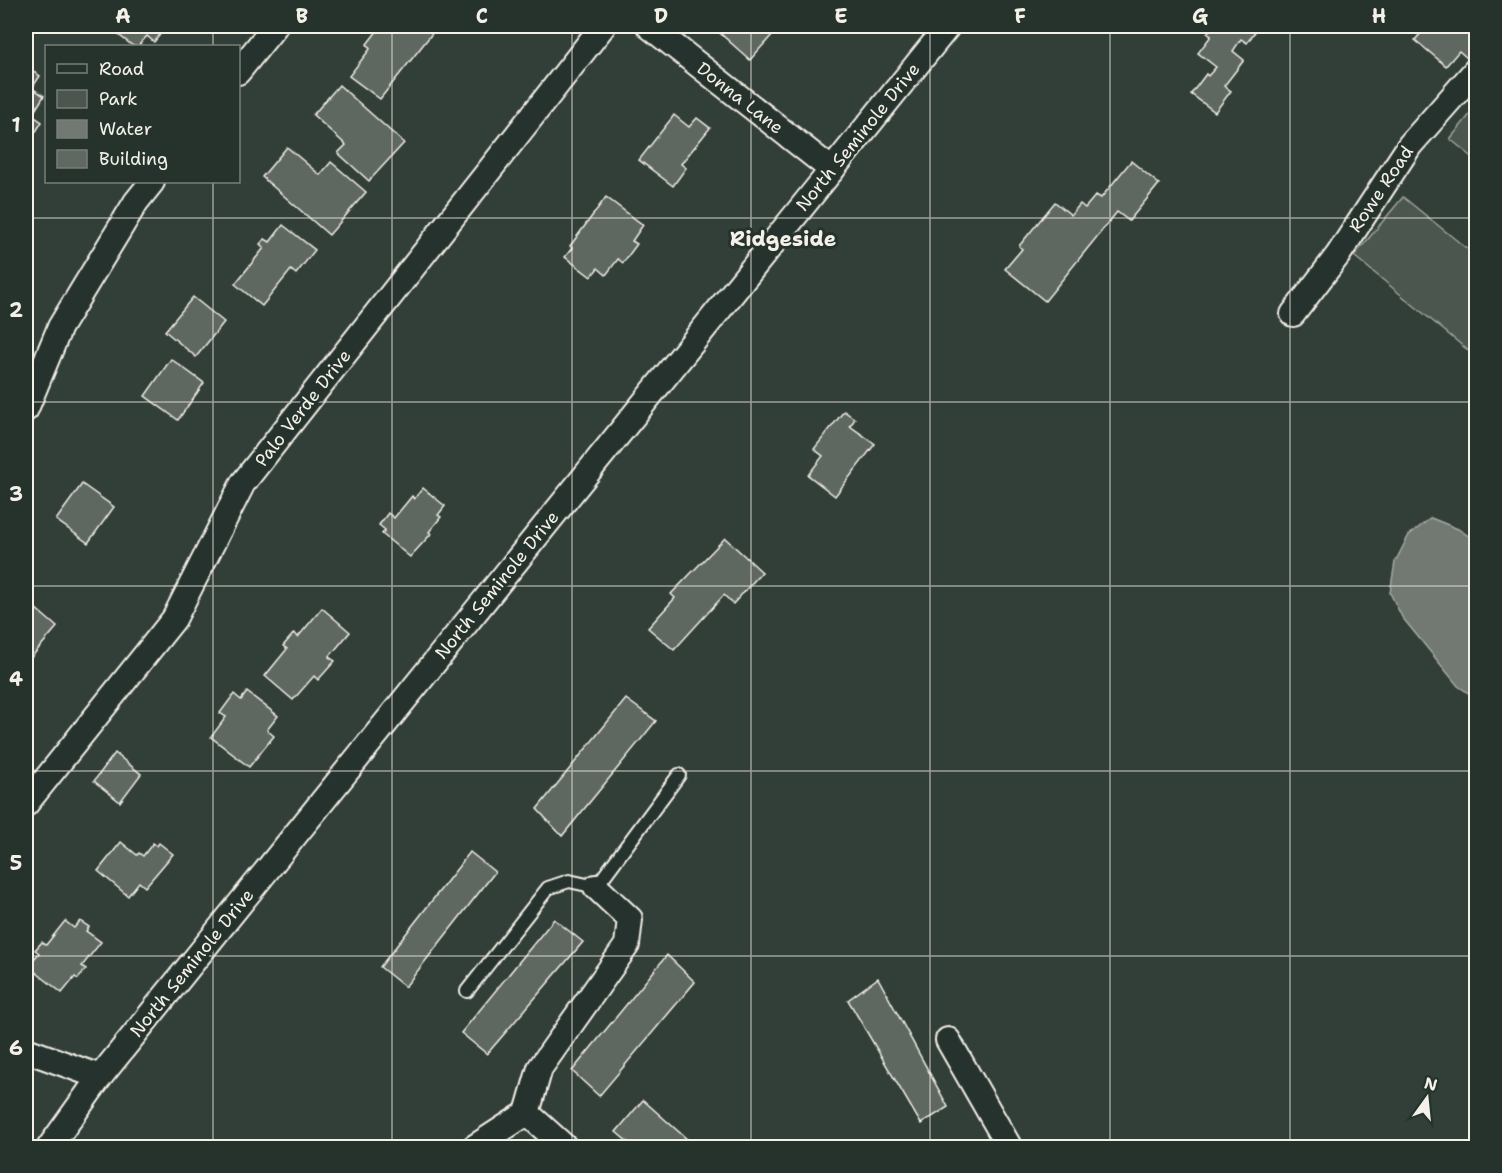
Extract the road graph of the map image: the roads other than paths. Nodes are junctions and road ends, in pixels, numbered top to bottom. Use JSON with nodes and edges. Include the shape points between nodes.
{"nodes":[{"id":1,"x":275,"y":26,"type":"edge"},
{"id":2,"x":603,"y":26,"type":"edge"},
{"id":3,"x":649,"y":26,"type":"edge"},
{"id":4,"x":948,"y":26,"type":"edge"},
{"id":5,"x":240,"y":70,"type":"edge"},
{"id":6,"x":1476,"y":70,"type":"edge"},
{"id":7,"x":832,"y":170,"type":"junction"},
{"id":8,"x":151,"y":183,"type":"edge"},
{"id":9,"x":1293,"y":314,"type":"dead end"},
{"id":10,"x":26,"y":409,"type":"edge"},
{"id":11,"x":679,"y":775,"type":"dead end"},
{"id":12,"x":26,"y":804,"type":"edge"},
{"id":13,"x":596,"y":887,"type":"junction"},
{"id":14,"x":467,"y":990,"type":"dead end"},
{"id":15,"x":948,"y":1040,"type":"dead end"},
{"id":16,"x":26,"y":1050,"type":"edge"},
{"id":17,"x":100,"y":1077,"type":"junction"},
{"id":18,"x":527,"y":1113,"type":"junction"},
{"id":19,"x":49,"y":1148,"type":"edge"},
{"id":20,"x":473,"y":1148,"type":"edge"},
{"id":21,"x":566,"y":1148,"type":"edge"},
{"id":22,"x":1010,"y":1148,"type":"edge"}],
"edges":[{"from":1,"to":5,"type":"street"},
{"from":2,"to":12,"type":"street","name":"Palo Verde Drive","via":[[243,483],[174,619]]},
{"from":3,"to":7,"type":"street","name":"Donna Lane"},
{"from":4,"to":7,"type":"street","name":"North Seminole Drive"},
{"from":6,"to":9,"type":"street","name":"Rowe Road","via":[[1410,145],[1338,255]]},
{"from":7,"to":17,"type":"street","name":"North Seminole Drive"},
{"from":8,"to":10,"type":"street","via":[[60,327]]},
{"from":11,"to":13,"type":"lane"},
{"from":13,"to":14,"type":"lane","via":[[569,881],[548,888]]},
{"from":13,"to":18,"type":"street","via":[[630,919],[627,945],[540,1068]]},
{"from":15,"to":22,"type":"street"},
{"from":16,"to":17,"type":"street"},
{"from":17,"to":19,"type":"street","name":"North Seminole Drive"},
{"from":18,"to":20,"type":"street"},
{"from":18,"to":21,"type":"street"}]}
